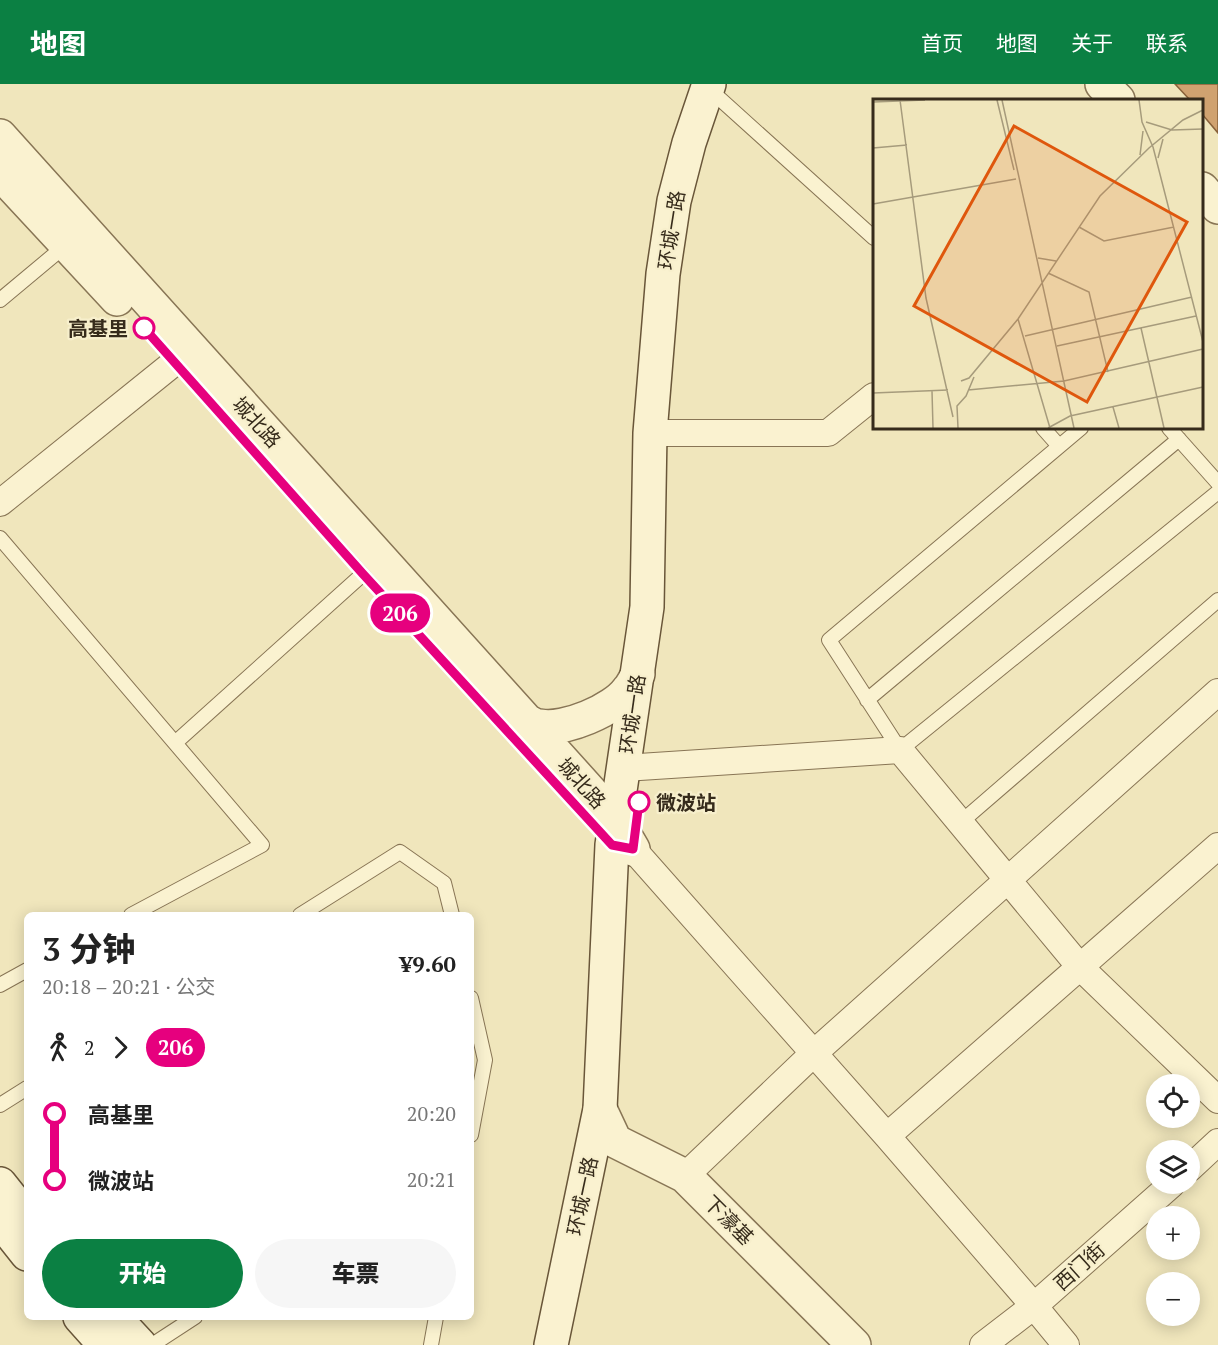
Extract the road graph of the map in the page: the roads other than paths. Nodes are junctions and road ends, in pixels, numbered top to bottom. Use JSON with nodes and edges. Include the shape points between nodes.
{"nodes":[{"id":1,"x":1102,"y":84,"type":"edge"},
{"id":2,"x":716,"y":89,"type":"edge"},
{"id":3,"x":1117,"y":99,"type":"edge"},
{"id":4,"x":0,"y":136,"type":"edge"},
{"id":5,"x":0,"y":173,"type":"edge"},
{"id":6,"x":1203,"y":190,"type":"edge"},
{"id":7,"x":1218,"y":207,"type":"edge"},
{"id":8,"x":873,"y":237,"type":"edge"},
{"id":9,"x":66,"y":245,"type":"junction"},
{"id":10,"x":0,"y":300,"type":"edge"},
{"id":11,"x":175,"y":362,"type":"junction"},
{"id":12,"x":873,"y":397,"type":"edge"},
{"id":13,"x":1044,"y":429,"type":"edge"},
{"id":14,"x":1080,"y":429,"type":"edge"},
{"id":15,"x":1170,"y":429,"type":"edge"},
{"id":16,"x":660,"y":432,"type":"junction"},
{"id":17,"x":1179,"y":439,"type":"junction"},
{"id":18,"x":1059,"y":446,"type":"junction"},
{"id":19,"x":1218,"y":483,"type":"edge"},
{"id":20,"x":1218,"y":492,"type":"edge"},
{"id":21,"x":0,"y":503,"type":"edge"},
{"id":22,"x":0,"y":538,"type":"edge"},
{"id":23,"x":363,"y":574,"type":"junction"},
{"id":24,"x":1218,"y":600,"type":"edge"},
{"id":25,"x":638,"y":674,"type":"junction"},
{"id":26,"x":1218,"y":692,"type":"edge"},
{"id":27,"x":867,"y":700,"type":"junction"},
{"id":28,"x":526,"y":721,"type":"junction"},
{"id":29,"x":175,"y":743,"type":"junction"},
{"id":30,"x":900,"y":750,"type":"junction"},
{"id":31,"x":634,"y":767,"type":"junction"},
{"id":32,"x":960,"y":823,"type":"junction"},
{"id":33,"x":620,"y":838,"type":"junction"},
{"id":34,"x":1218,"y":846,"type":"edge"},
{"id":35,"x":1007,"y":880,"type":"junction"},
{"id":36,"x":136,"y":912,"type":"edge"},
{"id":37,"x":305,"y":912,"type":"edge"},
{"id":38,"x":451,"y":912,"type":"edge"},
{"id":39,"x":1080,"y":967,"type":"junction"},
{"id":40,"x":24,"y":972,"type":"edge"},
{"id":41,"x":0,"y":985,"type":"edge"},
{"id":42,"x":474,"y":1011,"type":"edge"},
{"id":43,"x":813,"y":1053,"type":"junction"},
{"id":44,"x":24,"y":1090,"type":"edge"},
{"id":45,"x":1218,"y":1100,"type":"edge"},
{"id":46,"x":0,"y":1105,"type":"edge"},
{"id":47,"x":600,"y":1109,"type":"junction"},
{"id":48,"x":474,"y":1119,"type":"edge"},
{"id":49,"x":887,"y":1136,"type":"junction"},
{"id":50,"x":615,"y":1141,"type":"junction"},
{"id":51,"x":1218,"y":1142,"type":"edge"},
{"id":52,"x":1200,"y":1159,"type":"edge"},
{"id":53,"x":685,"y":1176,"type":"junction"},
{"id":54,"x":0,"y":1184,"type":"edge"},
{"id":55,"x":1161,"y":1194,"type":"edge"},
{"id":56,"x":24,"y":1214,"type":"edge"},
{"id":57,"x":0,"y":1220,"type":"edge"},
{"id":58,"x":24,"y":1250,"type":"edge"},
{"id":59,"x":1034,"y":1306,"type":"junction"},
{"id":60,"x":83,"y":1320,"type":"edge"},
{"id":61,"x":117,"y":1320,"type":"edge"},
{"id":62,"x":190,"y":1320,"type":"edge"},
{"id":63,"x":435,"y":1320,"type":"edge"},
{"id":64,"x":105,"y":1345,"type":"edge"},
{"id":65,"x":140,"y":1345,"type":"edge"},
{"id":66,"x":152,"y":1345,"type":"edge"},
{"id":67,"x":431,"y":1345,"type":"edge"},
{"id":68,"x":551,"y":1345,"type":"edge"},
{"id":69,"x":573,"y":1345,"type":"edge"},
{"id":70,"x":854,"y":1345,"type":"edge"},
{"id":71,"x":983,"y":1345,"type":"edge"},
{"id":72,"x":1066,"y":1345,"type":"edge"}],
"edges":[{"from":1,"to":3,"type":"street"},
{"from":2,"to":8,"type":"lane"},
{"from":2,"to":16,"type":"street","name":"环城一路","via":[[678,264]]},
{"from":4,"to":28,"type":"street","name":"城北路"},
{"from":5,"to":9,"type":"street","name":"城北路"},
{"from":6,"to":7,"type":"street"},
{"from":9,"to":10,"type":"lane"},
{"from":9,"to":11,"type":"street","name":"城北路"},
{"from":11,"to":21,"type":"street"},
{"from":11,"to":23,"type":"street","name":"城北路"},
{"from":12,"to":16,"type":"street","via":[[828,433]]},
{"from":13,"to":18,"type":"lane"},
{"from":14,"to":18,"type":"lane"},
{"from":15,"to":17,"type":"lane"},
{"from":16,"to":25,"type":"street","name":"环城一路"},
{"from":16,"to":31,"type":"street","name":"环城一路","via":[[664,604]]},
{"from":17,"to":19,"type":"lane"},
{"from":17,"to":27,"type":"lane"},
{"from":18,"to":27,"type":"lane","via":[[829,640]]},
{"from":20,"to":30,"type":"lane"},
{"from":22,"to":29,"type":"lane"},
{"from":23,"to":29,"type":"lane"},
{"from":23,"to":33,"type":"street","name":"城北路"},
{"from":24,"to":32,"type":"lane"},
{"from":25,"to":28,"type":"street","via":[[616,703],[598,713],[559,725],[541,727]]},
{"from":25,"to":31,"type":"street","name":"环城一路"},
{"from":26,"to":35,"type":"street"},
{"from":27,"to":30,"type":"lane"},
{"from":28,"to":33,"type":"street","name":"城北路"},
{"from":29,"to":36,"type":"lane","via":[[262,845]]},
{"from":30,"to":31,"type":"street"},
{"from":30,"to":32,"type":"street"},
{"from":31,"to":33,"type":"street","name":"环城一路"},
{"from":32,"to":35,"type":"street"},
{"from":33,"to":43,"type":"street"},
{"from":33,"to":47,"type":"street","name":"环城一路"},
{"from":33,"to":50,"type":"street","name":"环城一路","via":[[626,1014]]},
{"from":34,"to":39,"type":"street"},
{"from":35,"to":39,"type":"street"},
{"from":35,"to":43,"type":"street"},
{"from":37,"to":38,"type":"lane","via":[[400,852],[444,883]]},
{"from":39,"to":45,"type":"street"},
{"from":39,"to":49,"type":"street"},
{"from":40,"to":41,"type":"lane"},
{"from":42,"to":48,"type":"lane","via":[[485,1060]]},
{"from":43,"to":49,"type":"street"},
{"from":43,"to":53,"type":"street"},
{"from":44,"to":46,"type":"lane"},
{"from":47,"to":50,"type":"street"},
{"from":47,"to":68,"type":"street","name":"环城一路"},
{"from":49,"to":59,"type":"street"},
{"from":50,"to":53,"type":"street","name":"下濠基"},
{"from":50,"to":69,"type":"street","name":"环城一路"},
{"from":51,"to":52,"type":"street"},
{"from":53,"to":70,"type":"street","name":"下濠基"},
{"from":54,"to":56,"type":"street"},
{"from":55,"to":59,"type":"street","name":"西门街"},
{"from":57,"to":58,"type":"street"},
{"from":59,"to":71,"type":"street","name":"西门街"},
{"from":59,"to":72,"type":"street"},
{"from":60,"to":64,"type":"street"},
{"from":61,"to":65,"type":"street"},
{"from":62,"to":66,"type":"lane"},
{"from":63,"to":67,"type":"lane"}]}
